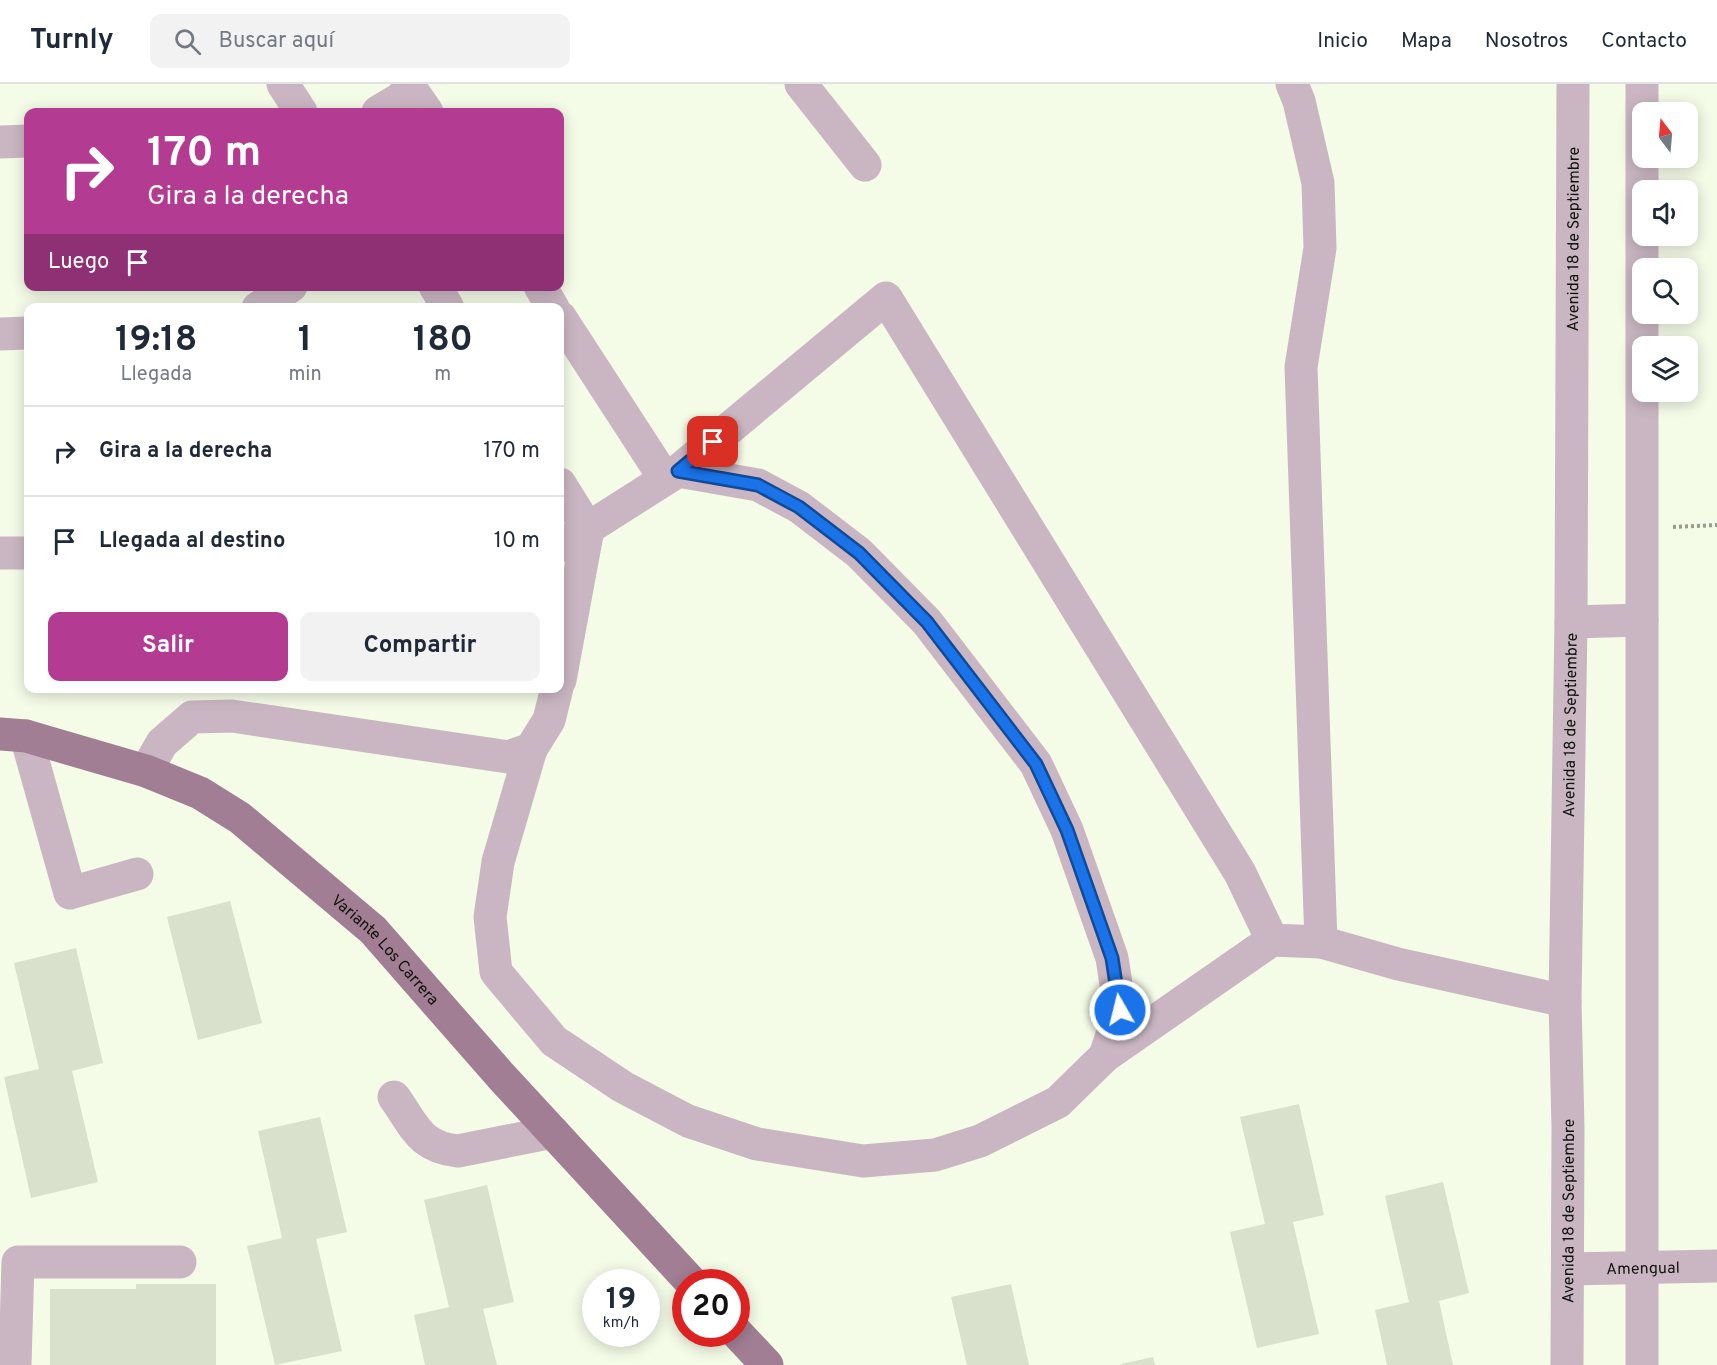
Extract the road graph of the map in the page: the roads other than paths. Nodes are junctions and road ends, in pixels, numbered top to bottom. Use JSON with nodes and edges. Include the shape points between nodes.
{"nodes":[{"id":1,"x":283,"y":84,"type":"edge"},
{"id":2,"x":801,"y":84,"type":"edge"},
{"id":3,"x":1292,"y":84,"type":"edge"},
{"id":4,"x":1573,"y":84,"type":"edge"},
{"id":5,"x":1642,"y":84,"type":"edge"},
{"id":6,"x":409,"y":85,"type":"edge"},
{"id":7,"x":298,"y":108,"type":"edge"},
{"id":8,"x":385,"y":108,"type":"edge"},
{"id":9,"x":424,"y":108,"type":"edge"},
{"id":10,"x":24,"y":141,"type":"edge"},
{"id":11,"x":0,"y":142,"type":"edge"},
{"id":12,"x":865,"y":165,"type":"dead end"},
{"id":13,"x":284,"y":291,"type":"edge"},
{"id":14,"x":266,"y":303,"type":"edge"},
{"id":15,"x":564,"y":323,"type":"edge"},
{"id":16,"x":24,"y":333,"type":"edge"},
{"id":17,"x":0,"y":334,"type":"edge"},
{"id":18,"x":672,"y":475,"type":"junction"},
{"id":19,"x":564,"y":490,"type":"edge"},
{"id":20,"x":588,"y":529,"type":"junction"},
{"id":21,"x":564,"y":544,"type":"edge"},
{"id":22,"x":0,"y":553,"type":"edge"},
{"id":23,"x":24,"y":553,"type":"edge"},
{"id":24,"x":1642,"y":620,"type":"junction"},
{"id":25,"x":1571,"y":622,"type":"junction"},
{"id":26,"x":564,"y":658,"type":"edge"},
{"id":27,"x":556,"y":693,"type":"edge"},
{"id":28,"x":13,"y":735,"type":"edge"},
{"id":29,"x":531,"y":749,"type":"junction"},
{"id":30,"x":146,"y":771,"type":"junction"},
{"id":31,"x":137,"y":874,"type":"dead end"},
{"id":32,"x":1272,"y":940,"type":"junction"},
{"id":33,"x":1321,"y":942,"type":"junction"},
{"id":34,"x":1565,"y":1001,"type":"junction"},
{"id":35,"x":1105,"y":1056,"type":"junction"},
{"id":36,"x":394,"y":1097,"type":"dead end"},
{"id":37,"x":553,"y":1132,"type":"junction"},
{"id":38,"x":180,"y":1262,"type":"dead end"},
{"id":39,"x":1717,"y":1266,"type":"edge"},
{"id":40,"x":1642,"y":1268,"type":"junction"},
{"id":41,"x":679,"y":1269,"type":"edge"},
{"id":42,"x":1568,"y":1269,"type":"junction"},
{"id":43,"x":750,"y":1347,"type":"edge"},
{"id":44,"x":15,"y":1365,"type":"edge"},
{"id":45,"x":767,"y":1365,"type":"edge"},
{"id":46,"x":1567,"y":1365,"type":"edge"},
{"id":47,"x":1642,"y":1365,"type":"edge"}],
"edges":[{"from":1,"to":7,"type":"street"},
{"from":2,"to":12,"type":"street"},
{"from":3,"to":33,"type":"street","via":[[1318,194],[1320,248],[1301,367]]},
{"from":4,"to":25,"type":"street","name":"Avenida 18 de Septiembre"},
{"from":5,"to":24,"type":"street"},
{"from":6,"to":8,"type":"street","via":[[403,97]]},
{"from":6,"to":9,"type":"street"},
{"from":10,"to":11,"type":"street"},
{"from":13,"to":14,"type":"street"},
{"from":15,"to":18,"type":"street"},
{"from":16,"to":17,"type":"street"},
{"from":18,"to":20,"type":"street"},
{"from":18,"to":32,"type":"street","via":[[886,298],[1240,873]]},
{"from":18,"to":35,"type":"street","via":[[758,485],[799,507],[859,553],[927,622],[1036,764],[1067,830],[1112,958],[1120,1010]]},
{"from":19,"to":20,"type":"street"},
{"from":20,"to":21,"type":"street"},
{"from":20,"to":26,"type":"street"},
{"from":22,"to":23,"type":"street"},
{"from":24,"to":25,"type":"street"},
{"from":24,"to":40,"type":"street"},
{"from":25,"to":34,"type":"street","name":"Avenida 18 de Septiembre"},
{"from":27,"to":29,"type":"street","via":[[549,720]]},
{"from":28,"to":30,"type":"main road","name":"Variante Los Carrera"},
{"from":28,"to":31,"type":"street","via":[[70,892]]},
{"from":29,"to":30,"type":"street","via":[[508,757],[232,716],[192,717],[162,743]]},
{"from":29,"to":35,"type":"street","via":[[498,862],[490,917],[496,972],[554,1041],[623,1087],[688,1121],[757,1144],[863,1161],[935,1155],[980,1141],[1058,1102]]},
{"from":30,"to":37,"type":"main road","name":"Variante Los Carrera","via":[[200,793],[240,818],[373,930]]},
{"from":32,"to":33,"type":"street"},
{"from":32,"to":35,"type":"street"},
{"from":33,"to":34,"type":"street","via":[[1398,964]]},
{"from":34,"to":42,"type":"street","name":"Avenida 18 de Septiembre"},
{"from":36,"to":37,"type":"street","via":[[426,1143],[443,1150],[458,1151]]},
{"from":37,"to":41,"type":"main road","name":"Variante Los Carrera"},
{"from":38,"to":44,"type":"street","via":[[18,1262]]},
{"from":39,"to":40,"type":"street","name":"Amengual"},
{"from":40,"to":42,"type":"street","name":"Amengual"},
{"from":40,"to":47,"type":"street"},
{"from":42,"to":46,"type":"street","name":"Avenida 18 de Septiembre"},
{"from":43,"to":45,"type":"main road"}]}
